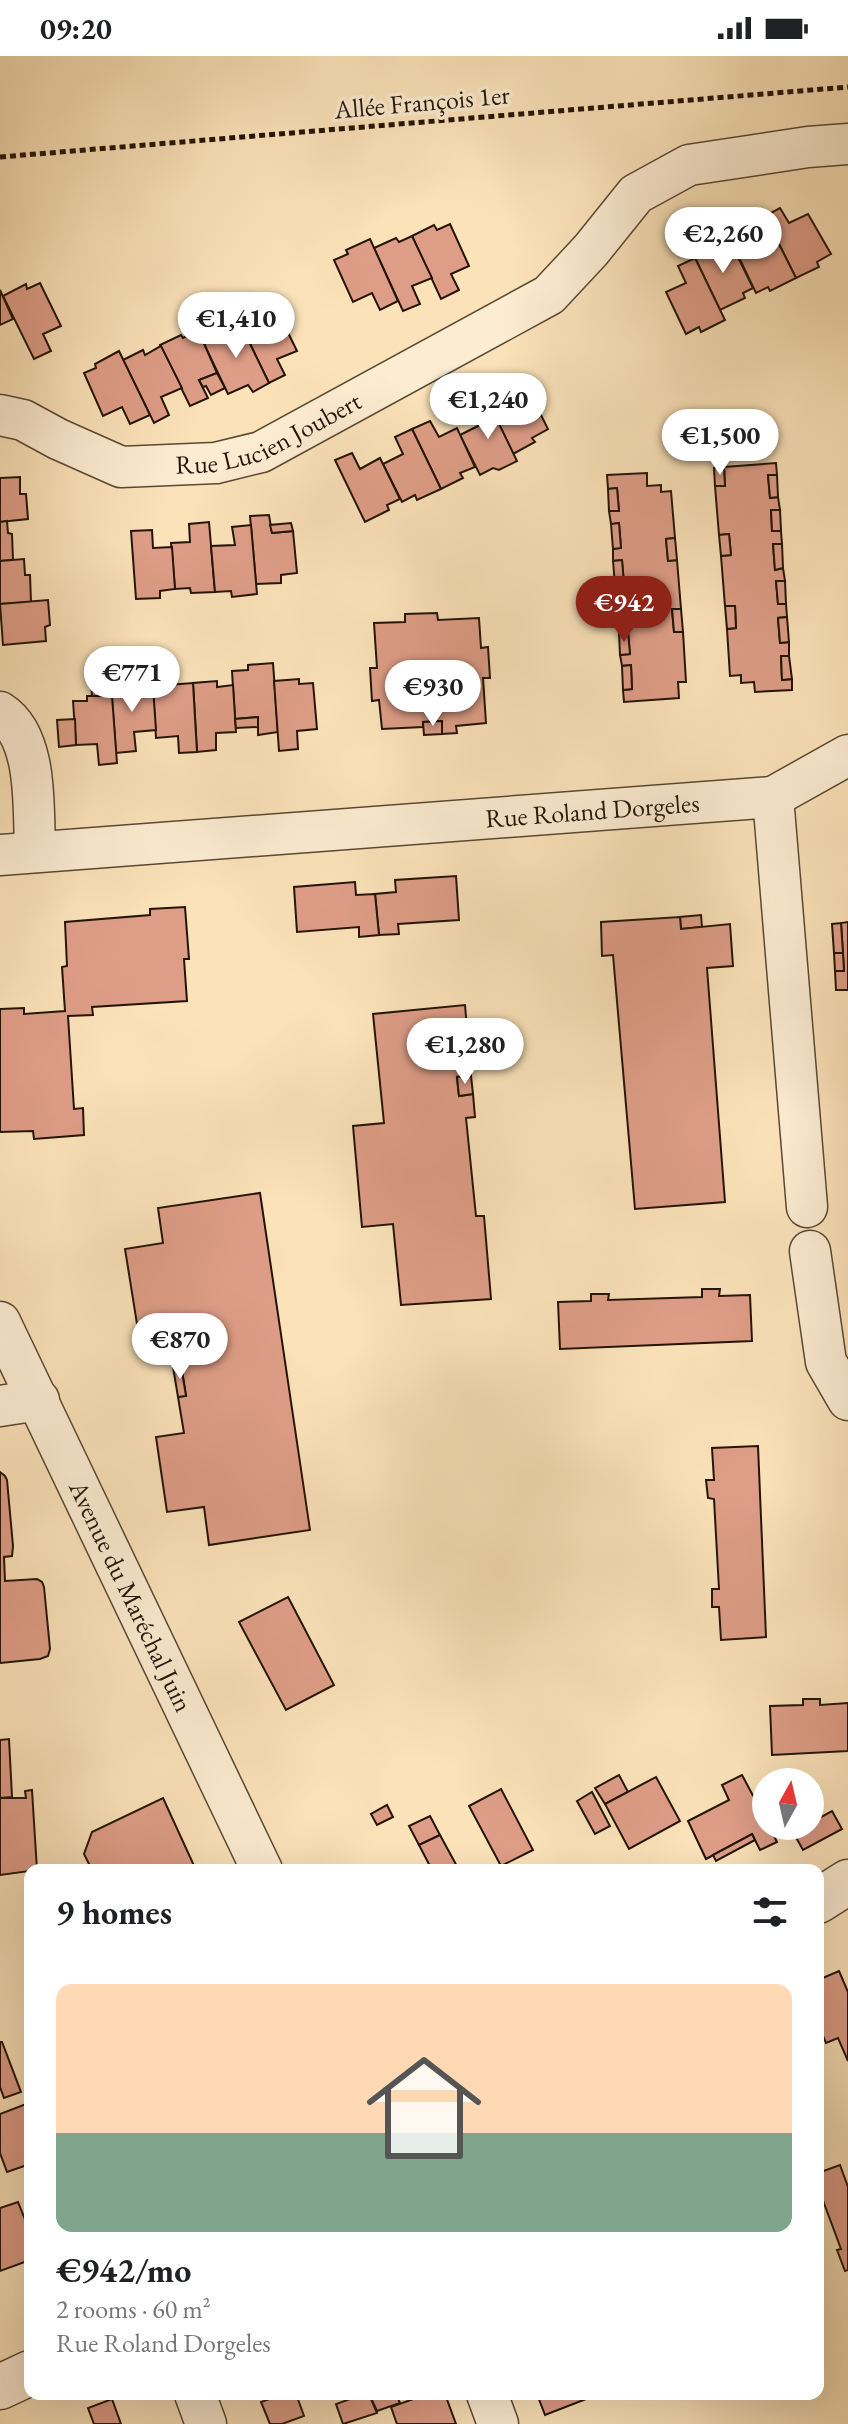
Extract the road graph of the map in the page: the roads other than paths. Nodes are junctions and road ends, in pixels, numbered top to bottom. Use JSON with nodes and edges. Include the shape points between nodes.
{"nodes":[{"id":1,"x":848,"y":144,"type":"edge"},
{"id":2,"x":0,"y":415,"type":"edge"},
{"id":3,"x":0,"y":712,"type":"edge"},
{"id":4,"x":848,"y":755,"type":"edge"},
{"id":5,"x":773,"y":797,"type":"junction"},
{"id":6,"x":18,"y":854,"type":"edge"},
{"id":7,"x":807,"y":1207,"type":"dead end"},
{"id":8,"x":810,"y":1251,"type":"dead end"},
{"id":9,"x":0,"y":1322,"type":"edge"},
{"id":10,"x":39,"y":1400,"type":"junction"},
{"id":11,"x":848,"y":1400,"type":"edge"},
{"id":12,"x":0,"y":1406,"type":"edge"},
{"id":13,"x":259,"y":1864,"type":"edge"},
{"id":14,"x":848,"y":1882,"type":"edge"},
{"id":15,"x":824,"y":1897,"type":"edge"},
{"id":16,"x":24,"y":2376,"type":"edge"},
{"id":17,"x":0,"y":2387,"type":"edge"},
{"id":18,"x":197,"y":2400,"type":"edge"},
{"id":19,"x":489,"y":2400,"type":"edge"},
{"id":20,"x":206,"y":2424,"type":"edge"},
{"id":21,"x":498,"y":2424,"type":"edge"}],
"edges":[{"from":1,"to":2,"type":"street","name":"Rue Lucien Joubert","via":[[689,165],[636,194],[549,295],[261,452],[216,463],[121,467],[23,420]]},
{"from":3,"to":6,"type":"street","via":[[13,720],[24,742],[32,782]]},
{"from":4,"to":5,"type":"street"},
{"from":5,"to":6,"type":"street","name":"Rue Roland Dorgeles"},
{"from":5,"to":7,"type":"street"},
{"from":8,"to":11,"type":"street","via":[[826,1362]]},
{"from":9,"to":10,"type":"street","name":"Avenue du Maréchal Juin"},
{"from":10,"to":12,"type":"street"},
{"from":10,"to":13,"type":"street","name":"Avenue du Maréchal Juin"},
{"from":14,"to":15,"type":"street"},
{"from":16,"to":17,"type":"street"},
{"from":18,"to":20,"type":"street"},
{"from":19,"to":21,"type":"street"}]}
